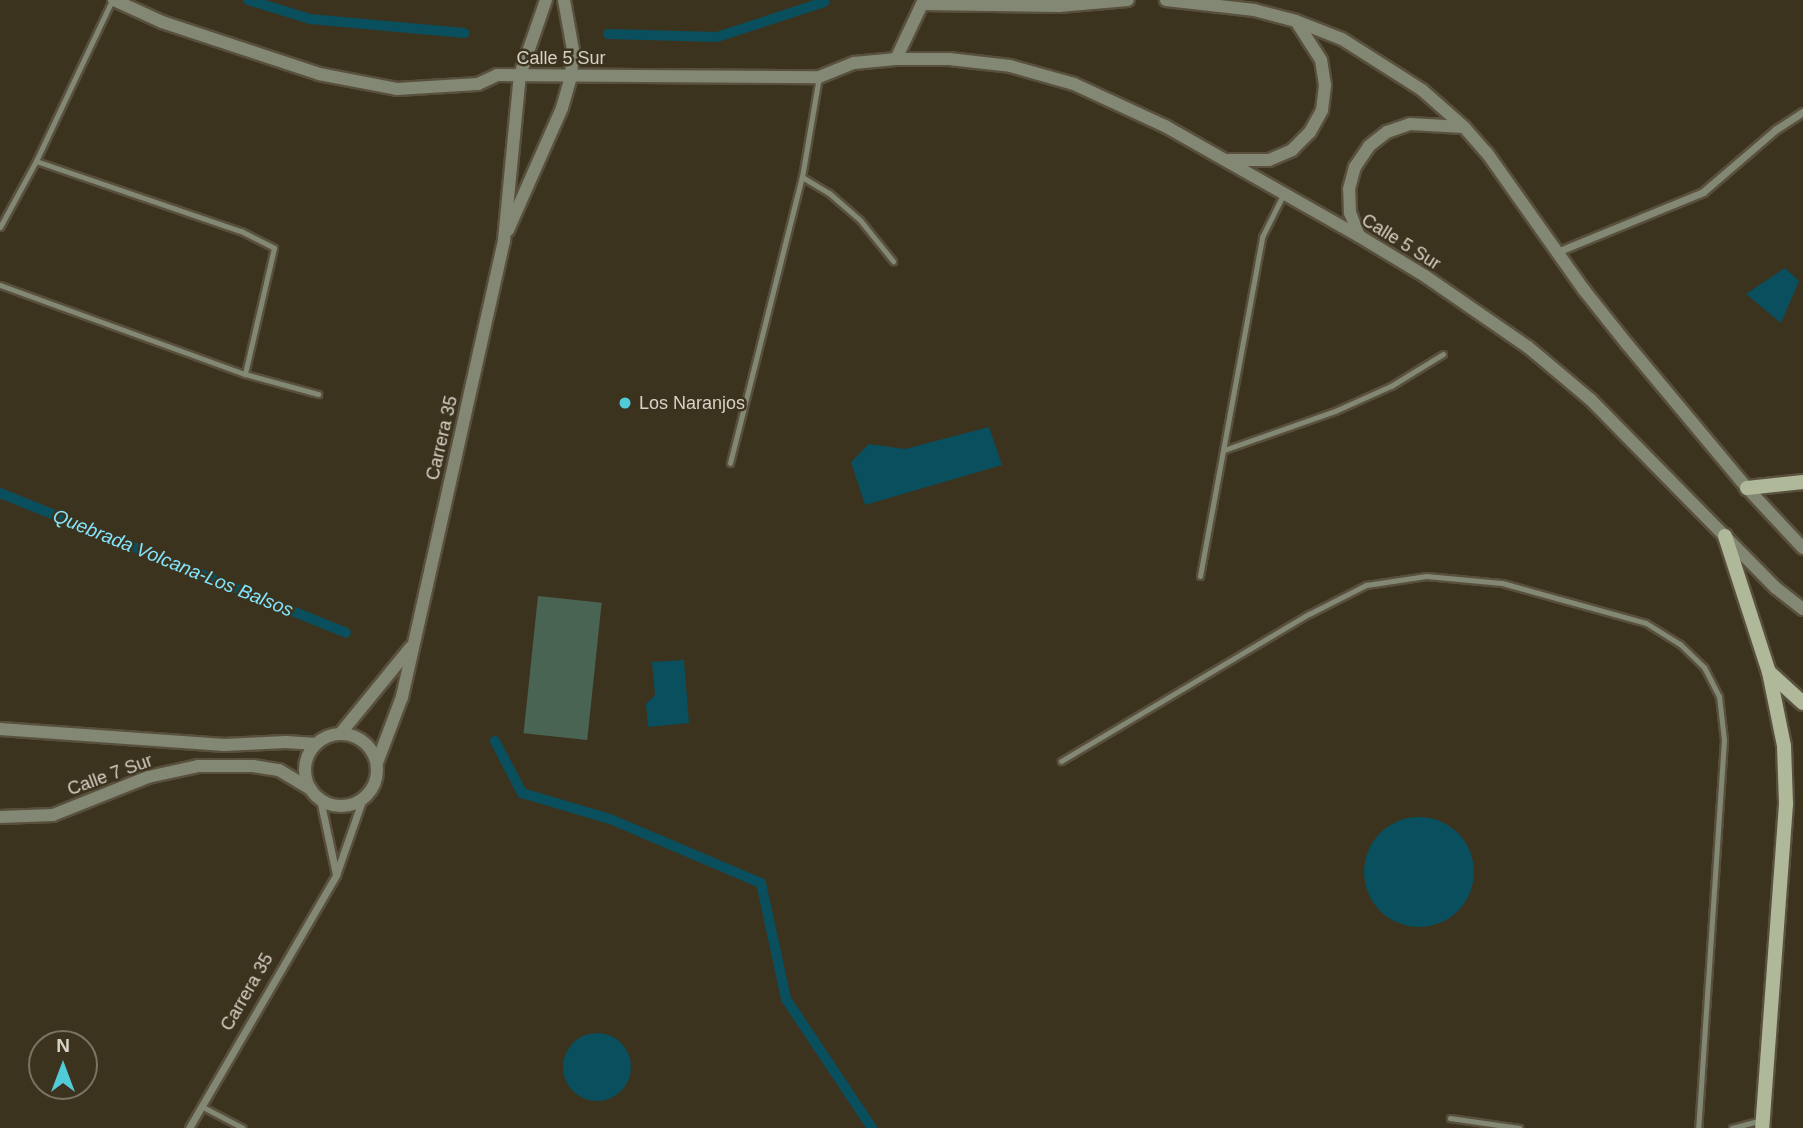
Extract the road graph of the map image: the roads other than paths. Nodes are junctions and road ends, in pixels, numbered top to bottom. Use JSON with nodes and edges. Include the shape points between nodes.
{"nodes":[{"id":1,"x":113,"y":0,"type":"edge"},
{"id":2,"x":546,"y":0,"type":"edge"},
{"id":3,"x":564,"y":0,"type":"edge"},
{"id":4,"x":1128,"y":0,"type":"edge"},
{"id":5,"x":1166,"y":0,"type":"edge"},
{"id":6,"x":921,"y":2,"type":"edge"},
{"id":7,"x":1056,"y":3,"type":"edge"},
{"id":8,"x":1296,"y":21,"type":"junction"},
{"id":9,"x":896,"y":59,"type":"junction"},
{"id":10,"x":520,"y":75,"type":"junction"},
{"id":11,"x":571,"y":77,"type":"junction"},
{"id":12,"x":819,"y":77,"type":"junction"},
{"id":13,"x":1803,"y":112,"type":"edge"},
{"id":14,"x":1464,"y":127,"type":"junction"},
{"id":15,"x":1221,"y":160,"type":"junction"},
{"id":16,"x":36,"y":161,"type":"junction"},
{"id":17,"x":802,"y":177,"type":"junction"},
{"id":18,"x":1283,"y":195,"type":"junction"},
{"id":19,"x":0,"y":228,"type":"edge"},
{"id":20,"x":1359,"y":236,"type":"junction"},
{"id":21,"x":504,"y":240,"type":"junction"},
{"id":22,"x":1557,"y":252,"type":"junction"},
{"id":23,"x":893,"y":261,"type":"dead end"},
{"id":24,"x":0,"y":285,"type":"edge"},
{"id":25,"x":1443,"y":354,"type":"dead end"},
{"id":26,"x":245,"y":374,"type":"junction"},
{"id":27,"x":318,"y":394,"type":"dead end"},
{"id":28,"x":1224,"y":450,"type":"junction"},
{"id":29,"x":730,"y":463,"type":"dead end"},
{"id":30,"x":1803,"y":482,"type":"edge"},
{"id":31,"x":1747,"y":488,"type":"junction"},
{"id":32,"x":1725,"y":536,"type":"junction"},
{"id":33,"x":1803,"y":548,"type":"edge"},
{"id":34,"x":1200,"y":576,"type":"dead end"},
{"id":35,"x":1803,"y":609,"type":"edge"},
{"id":36,"x":414,"y":644,"type":"junction"},
{"id":37,"x":1769,"y":672,"type":"junction"},
{"id":38,"x":1803,"y":703,"type":"edge"},
{"id":39,"x":0,"y":729,"type":"edge"},
{"id":40,"x":340,"y":734,"type":"junction"},
{"id":41,"x":316,"y":744,"type":"junction"},
{"id":42,"x":1061,"y":761,"type":"dead end"},
{"id":43,"x":377,"y":763,"type":"junction"},
{"id":44,"x":311,"y":789,"type":"junction"},
{"id":45,"x":363,"y":798,"type":"junction"},
{"id":46,"x":320,"y":799,"type":"junction"},
{"id":47,"x":0,"y":817,"type":"edge"},
{"id":48,"x":336,"y":874,"type":"junction"},
{"id":49,"x":201,"y":1106,"type":"junction"},
{"id":50,"x":1450,"y":1118,"type":"dead end"},
{"id":51,"x":1762,"y":1124,"type":"edge"},
{"id":52,"x":189,"y":1128,"type":"edge"},
{"id":53,"x":243,"y":1128,"type":"edge"},
{"id":54,"x":1519,"y":1128,"type":"edge"},
{"id":55,"x":1698,"y":1128,"type":"edge"},
{"id":56,"x":1732,"y":1128,"type":"edge"}],
"edges":[{"from":1,"to":10,"type":"street","name":"Calle 5 Sur","via":[[162,22],[319,74],[397,89],[468,86],[497,75]]},
{"from":1,"to":16,"type":"lane"},
{"from":2,"to":10,"type":"street","name":"Carrera 35"},
{"from":3,"to":11,"type":"street","name":"Carrera 35","via":[[573,50]]},
{"from":4,"to":7,"type":"street"},
{"from":5,"to":8,"type":"street","via":[[1254,10]]},
{"from":6,"to":7,"type":"street"},
{"from":6,"to":9,"type":"street"},
{"from":8,"to":14,"type":"street","via":[[1342,39],[1382,63]]},
{"from":8,"to":15,"type":"street","via":[[1321,61],[1325,85],[1322,110],[1310,132],[1292,150],[1269,160]]},
{"from":9,"to":12,"type":"street","name":"Calle 5 Sur","via":[[854,63]]},
{"from":9,"to":15,"type":"street","name":"Calle 5 Sur","via":[[1010,66],[1074,84],[1120,103]]},
{"from":10,"to":11,"type":"street","name":"Calle 5 Sur"},
{"from":10,"to":21,"type":"street","name":"Carrera 35"},
{"from":11,"to":12,"type":"street","name":"Calle 5 Sur"},
{"from":11,"to":21,"type":"street","name":"Carrera 35"},
{"from":12,"to":17,"type":"lane"},
{"from":13,"to":22,"type":"street","via":[[1703,192]]},
{"from":14,"to":20,"type":"street","via":[[1410,124],[1369,146],[1355,167],[1349,190],[1350,213]]},
{"from":14,"to":22,"type":"street"},
{"from":15,"to":18,"type":"street","name":"Calle 5 Sur"},
{"from":16,"to":19,"type":"lane"},
{"from":16,"to":26,"type":"lane","via":[[241,231],[274,248]]},
{"from":17,"to":23,"type":"lane","via":[[860,220]]},
{"from":17,"to":29,"type":"lane"},
{"from":18,"to":20,"type":"street","name":"Calle 5 Sur"},
{"from":18,"to":28,"type":"lane","via":[[1262,237]]},
{"from":20,"to":32,"type":"street","name":"Calle 5 Sur","via":[[1528,347],[1591,400]]},
{"from":21,"to":36,"type":"street","name":"Carrera 35"},
{"from":22,"to":31,"type":"street"},
{"from":24,"to":26,"type":"lane"},
{"from":25,"to":28,"type":"lane","via":[[1391,386],[1335,411]]},
{"from":26,"to":27,"type":"lane"},
{"from":28,"to":34,"type":"lane"},
{"from":30,"to":31,"type":"main road"},
{"from":31,"to":33,"type":"street"},
{"from":32,"to":35,"type":"street","name":"Calle 5 Sur"},
{"from":32,"to":37,"type":"main road"},
{"from":36,"to":40,"type":"street","name":"Carrera 35"},
{"from":36,"to":43,"type":"street","name":"Carrera 35","via":[[402,697]]},
{"from":37,"to":38,"type":"main road"},
{"from":37,"to":51,"type":"main road","via":[[1784,746],[1786,804]]},
{"from":39,"to":41,"type":"street","name":"Calle 7 Sur","via":[[224,745]]},
{"from":40,"to":41,"type":"street"},
{"from":40,"to":43,"type":"street","via":[[364,742]]},
{"from":41,"to":44,"type":"street","via":[[305,766]]},
{"from":42,"to":55,"type":"lane","via":[[1308,614],[1366,585],[1426,576],[1502,583],[1646,623],[1681,644],[1704,667],[1719,695],[1724,740]]},
{"from":43,"to":45,"type":"street","via":[[375,782]]},
{"from":44,"to":46,"type":"street"},
{"from":44,"to":47,"type":"street","name":"Calle 7 Sur","via":[[279,769],[198,766],[148,777],[53,815]]},
{"from":45,"to":46,"type":"street","via":[[342,805]]},
{"from":45,"to":48,"type":"street","name":"Carrera 35"},
{"from":46,"to":48,"type":"street"},
{"from":48,"to":49,"type":"street","name":"Carrera 35"},
{"from":49,"to":52,"type":"street","name":"Carrera 35"},
{"from":49,"to":53,"type":"lane"},
{"from":50,"to":54,"type":"lane"},
{"from":51,"to":56,"type":"lane"}]}
